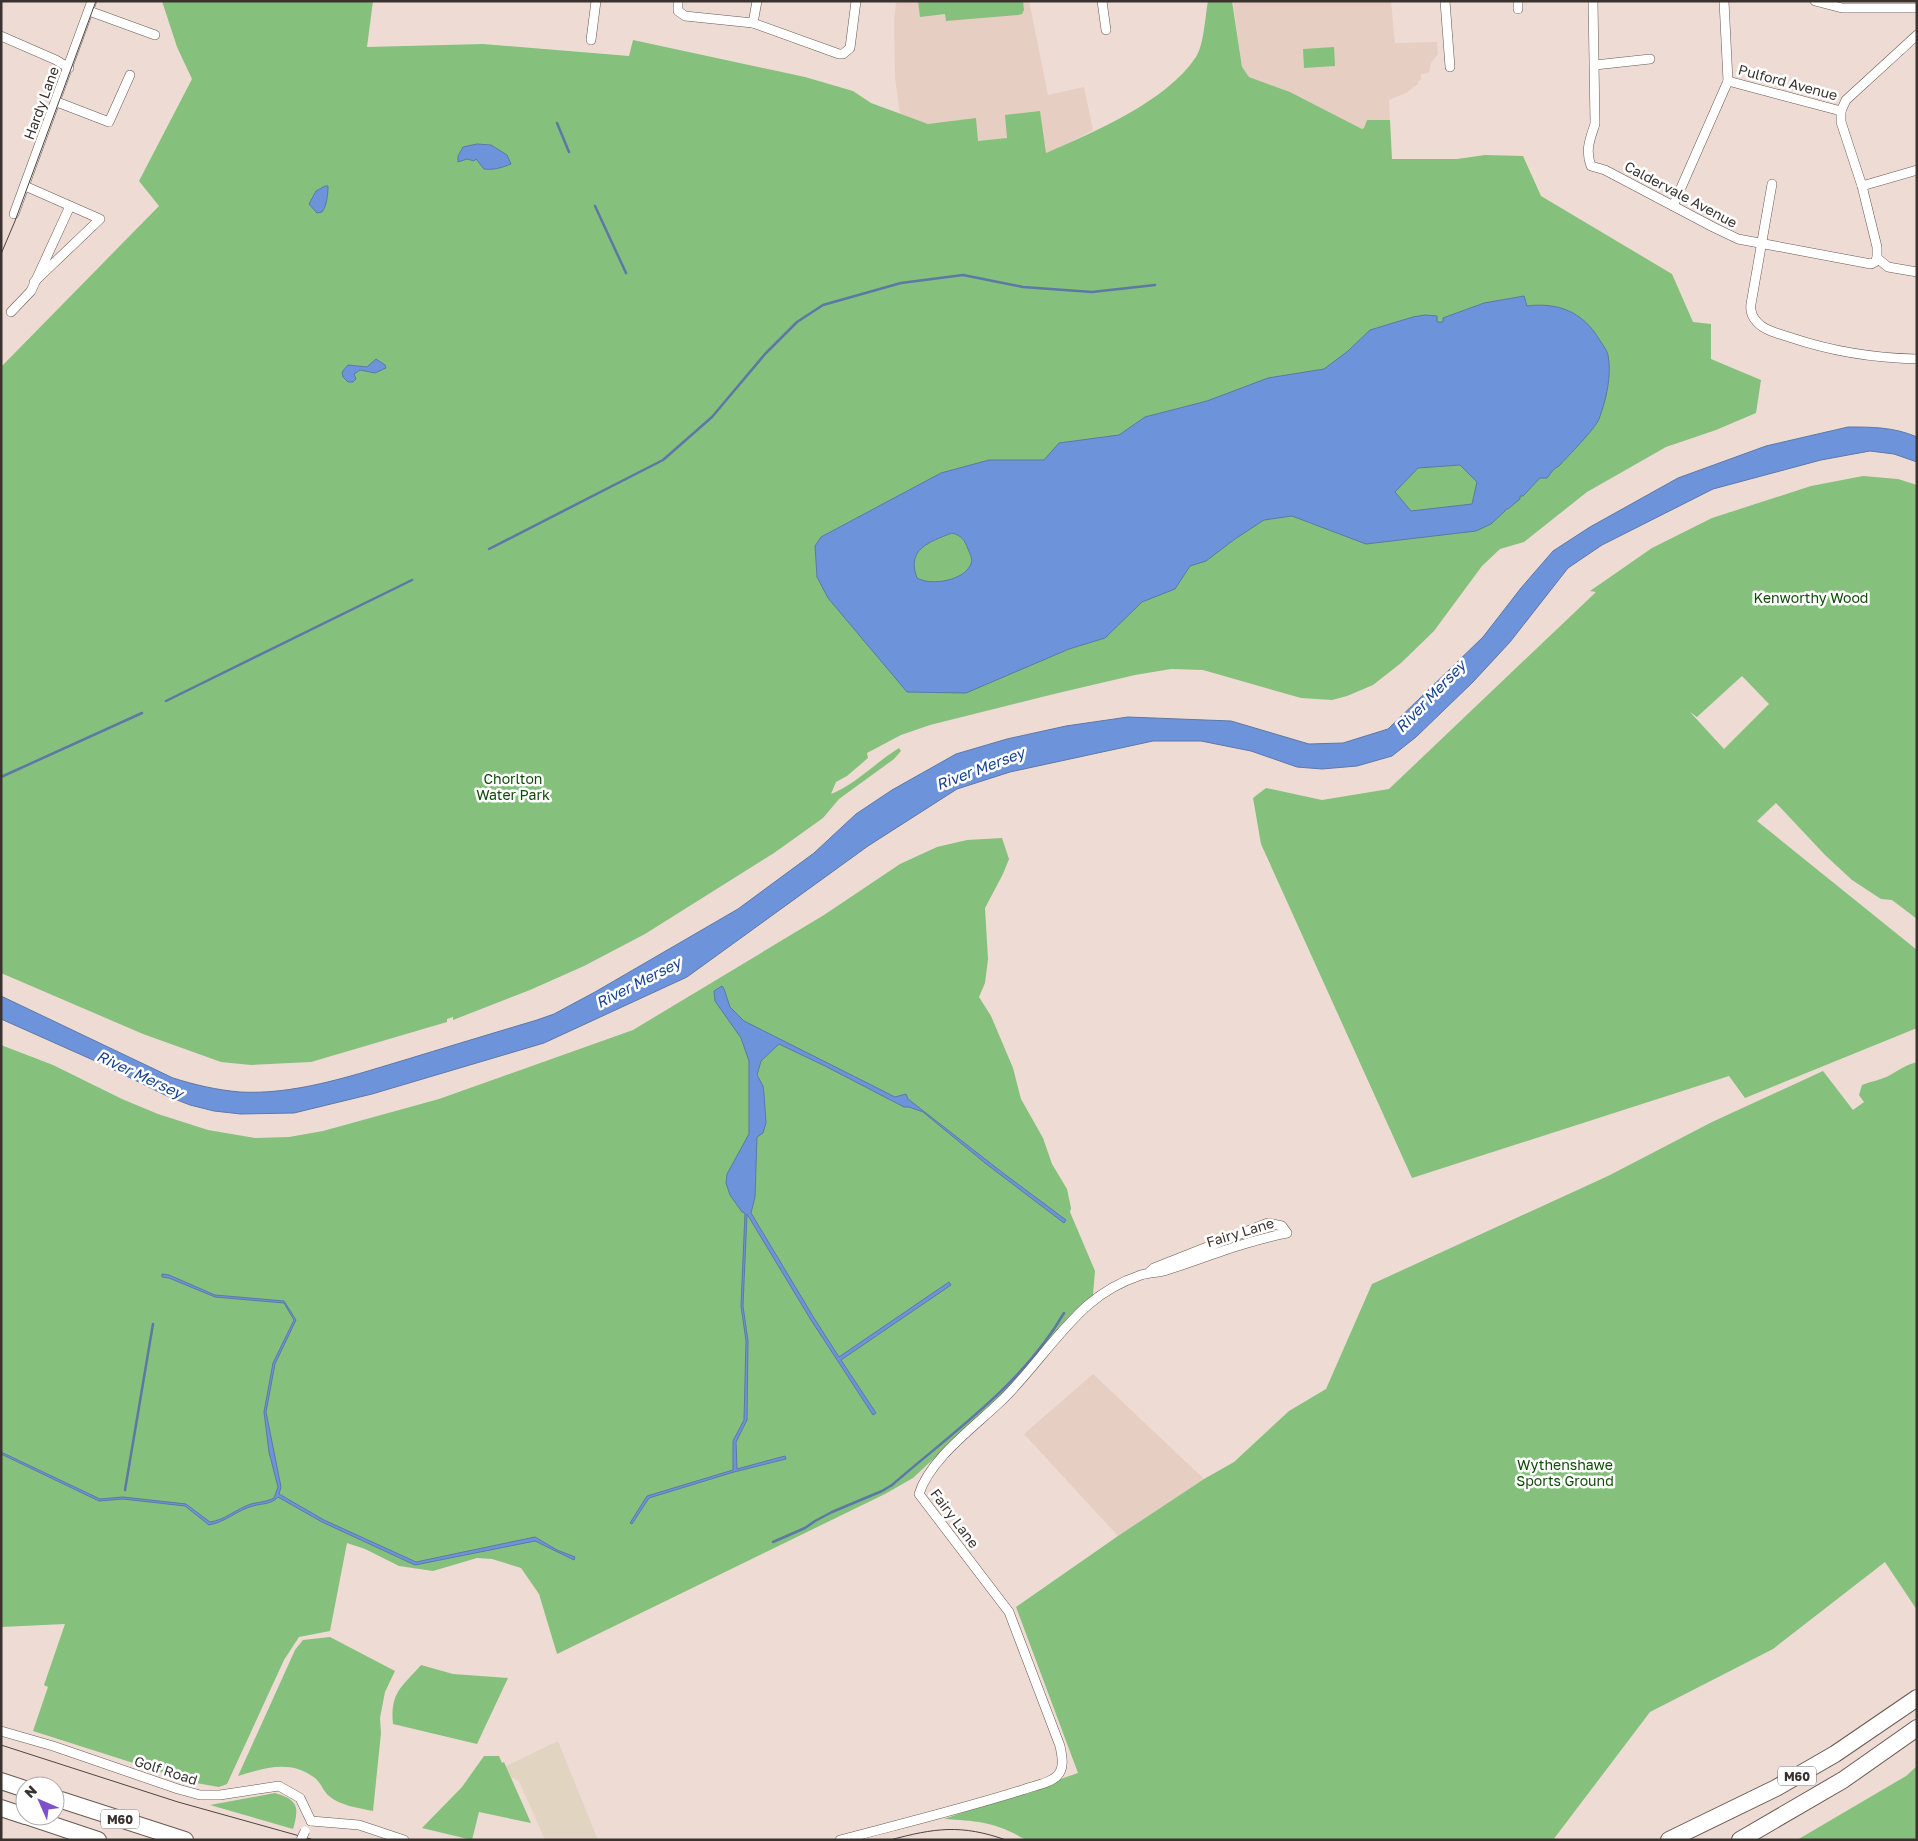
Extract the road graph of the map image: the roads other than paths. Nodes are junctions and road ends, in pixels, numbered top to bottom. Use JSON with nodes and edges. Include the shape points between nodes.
{"nodes":[{"id":1,"x":92,"y":1,"type":"edge"},
{"id":2,"x":596,"y":1,"type":"edge"},
{"id":3,"x":678,"y":1,"type":"edge"},
{"id":4,"x":757,"y":1,"type":"edge"},
{"id":5,"x":856,"y":1,"type":"edge"},
{"id":6,"x":1102,"y":1,"type":"edge"},
{"id":7,"x":1445,"y":1,"type":"edge"},
{"id":8,"x":1593,"y":1,"type":"edge"},
{"id":9,"x":1724,"y":1,"type":"edge"},
{"id":10,"x":1816,"y":2,"type":"edge"},
{"id":11,"x":1917,"y":8,"type":"edge"},
{"id":12,"x":89,"y":11,"type":"junction"},
{"id":13,"x":753,"y":23,"type":"junction"},
{"id":14,"x":1106,"y":30,"type":"dead end"},
{"id":15,"x":155,"y":35,"type":"dead end"},
{"id":16,"x":1917,"y":35,"type":"edge"},
{"id":17,"x":1,"y":36,"type":"edge"},
{"id":18,"x":591,"y":40,"type":"dead end"},
{"id":19,"x":1650,"y":59,"type":"dead end"},
{"id":20,"x":1595,"y":66,"type":"junction"},
{"id":21,"x":1450,"y":67,"type":"dead end"},
{"id":22,"x":69,"y":68,"type":"junction"},
{"id":23,"x":130,"y":75,"type":"dead end"},
{"id":24,"x":1728,"y":81,"type":"junction"},
{"id":25,"x":57,"y":102,"type":"junction"},
{"id":26,"x":1841,"y":110,"type":"junction"},
{"id":27,"x":1917,"y":170,"type":"edge"},
{"id":28,"x":1772,"y":184,"type":"dead end"},
{"id":29,"x":25,"y":186,"type":"junction"},
{"id":30,"x":1862,"y":186,"type":"junction"},
{"id":31,"x":70,"y":206,"type":"junction"},
{"id":32,"x":1673,"y":206,"type":"junction"},
{"id":33,"x":14,"y":214,"type":"dead end"},
{"id":34,"x":1761,"y":243,"type":"junction"},
{"id":35,"x":1877,"y":258,"type":"junction"},
{"id":36,"x":1917,"y":272,"type":"edge"},
{"id":37,"x":34,"y":282,"type":"junction"},
{"id":38,"x":10,"y":312,"type":"dead end"},
{"id":39,"x":1917,"y":359,"type":"edge"},
{"id":40,"x":1147,"y":1274,"type":"junction"},
{"id":41,"x":1917,"y":1698,"type":"edge"},
{"id":42,"x":1917,"y":1728,"type":"edge"},
{"id":43,"x":1,"y":1731,"type":"edge"},
{"id":44,"x":1,"y":1781,"type":"edge"},
{"id":45,"x":15,"y":1786,"type":"edge"},
{"id":46,"x":65,"y":1801,"type":"edge"},
{"id":47,"x":1,"y":1808,"type":"edge"},
{"id":48,"x":15,"y":1813,"type":"edge"},
{"id":49,"x":312,"y":1821,"type":"junction"},
{"id":50,"x":55,"y":1826,"type":"edge"},
{"id":51,"x":303,"y":1835,"type":"edge"},
{"id":52,"x":98,"y":1840,"type":"edge"},
{"id":53,"x":185,"y":1840,"type":"edge"},
{"id":54,"x":404,"y":1840,"type":"edge"},
{"id":55,"x":840,"y":1840,"type":"edge"},
{"id":56,"x":1669,"y":1840,"type":"edge"},
{"id":57,"x":1740,"y":1840,"type":"edge"}],
"edges":[{"from":1,"to":12,"type":"street","name":"Hardy Lane"},
{"from":2,"to":18,"type":"street"},
{"from":3,"to":13,"type":"street","via":[[678,11],[684,16]]},
{"from":4,"to":13,"type":"street"},
{"from":5,"to":13,"type":"street","via":[[850,48],[843,54]]},
{"from":6,"to":14,"type":"street"},
{"from":7,"to":21,"type":"street"},
{"from":8,"to":20,"type":"street","name":"Caldervale Avenue"},
{"from":9,"to":24,"type":"street"},
{"from":10,"to":11,"type":"street","via":[[1842,8]]},
{"from":12,"to":15,"type":"street"},
{"from":12,"to":22,"type":"street","name":"Hardy Lane"},
{"from":16,"to":26,"type":"street","via":[[1846,100]]},
{"from":17,"to":22,"type":"street"},
{"from":19,"to":20,"type":"street"},
{"from":20,"to":32,"type":"street","name":"Caldervale Avenue","via":[[1595,124],[1587,156],[1591,166],[1606,170]]},
{"from":22,"to":25,"type":"street","name":"Hardy Lane"},
{"from":23,"to":25,"type":"street","via":[[109,122]]},
{"from":24,"to":26,"type":"street","name":"Pulford Avenue"},
{"from":24,"to":32,"type":"street"},
{"from":25,"to":29,"type":"street","name":"Hardy Lane"},
{"from":26,"to":30,"type":"street","via":[[1841,122]]},
{"from":27,"to":30,"type":"street"},
{"from":28,"to":34,"type":"street"},
{"from":29,"to":31,"type":"street"},
{"from":29,"to":33,"type":"street","name":"Hardy Lane"},
{"from":30,"to":35,"type":"street"},
{"from":31,"to":37,"type":"street"},
{"from":31,"to":37,"type":"street","via":[[100,218]]},
{"from":32,"to":34,"type":"street","name":"Caldervale Avenue","via":[[1726,234]]},
{"from":34,"to":35,"type":"street","name":"Caldervale Avenue","via":[[1871,264]]},
{"from":34,"to":39,"type":"street","via":[[1750,311],[1761,326],[1837,352]]},
{"from":35,"to":36,"type":"street","via":[[1888,267]]},
{"from":37,"to":38,"type":"street"},
{"from":40,"to":40,"type":"street","name":"Fairy Lane","via":[[1162,1272],[1239,1245],[1287,1233],[1282,1226],[1268,1223],[1154,1268]]},
{"from":40,"to":55,"type":"street","name":"Fairy Lane","via":[[1119,1285],[1089,1304],[1000,1402],[952,1446],[922,1482],[918,1494],[1009,1612],[1060,1746],[1062,1769],[1052,1780],[1010,1794]]},
{"from":41,"to":56,"type":"highway","number":"M60","via":[[1835,1754],[1776,1788]]},
{"from":42,"to":57,"type":"highway","number":"M60","via":[[1843,1780]]},
{"from":43,"to":49,"type":"street","name":"Golf Road","via":[[200,1795],[280,1786],[300,1798]]},
{"from":44,"to":45,"type":"highway"},
{"from":46,"to":53,"type":"highway","number":"M60"},
{"from":47,"to":48,"type":"highway","number":"M60"},
{"from":49,"to":51,"type":"street"},
{"from":49,"to":54,"type":"street","via":[[359,1825]]},
{"from":50,"to":52,"type":"highway","number":"M60"}]}
